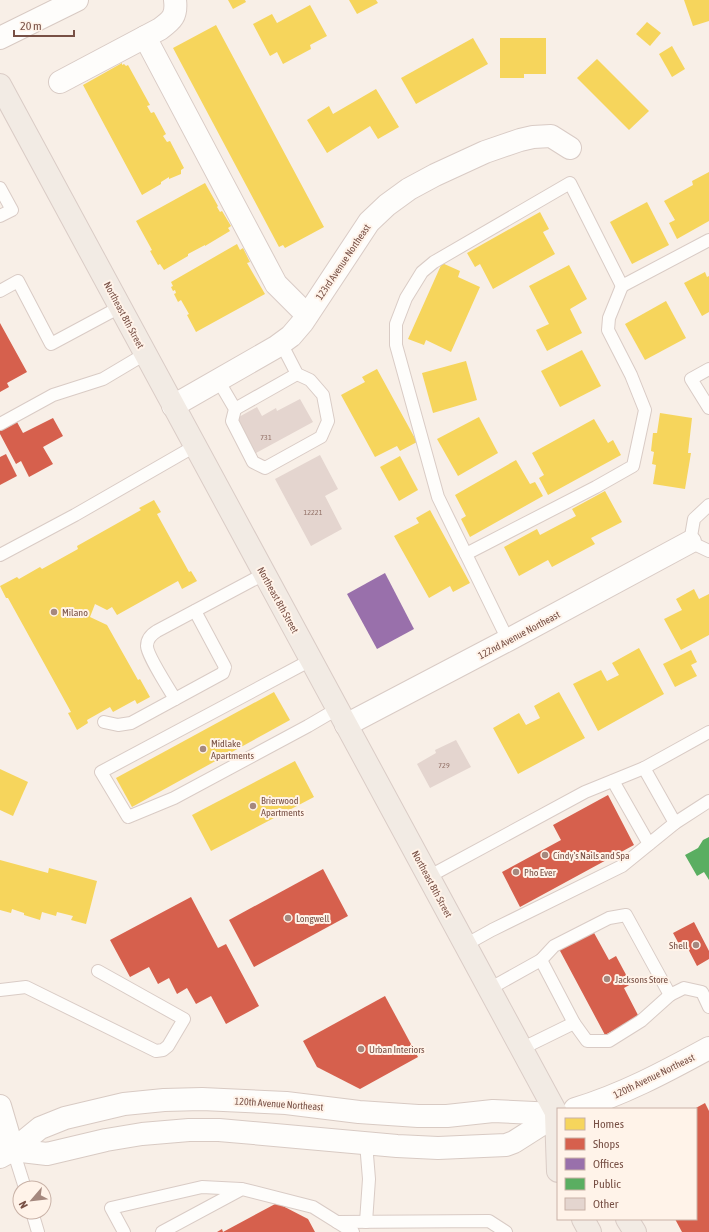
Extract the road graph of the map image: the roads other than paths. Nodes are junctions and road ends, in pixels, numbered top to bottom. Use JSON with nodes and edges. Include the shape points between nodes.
{"nodes":[{"id":1,"x":77,"y":0,"type":"edge"},
{"id":2,"x":175,"y":0,"type":"edge"},
{"id":3,"x":145,"y":37,"type":"junction"},
{"id":4,"x":0,"y":38,"type":"edge"},
{"id":5,"x":60,"y":82,"type":"dead end"},
{"id":6,"x":0,"y":85,"type":"edge"},
{"id":7,"x":570,"y":148,"type":"dead end"},
{"id":8,"x":0,"y":188,"type":"edge"},
{"id":9,"x":0,"y":216,"type":"edge"},
{"id":10,"x":709,"y":240,"type":"edge"},
{"id":11,"x":622,"y":286,"type":"junction"},
{"id":12,"x":0,"y":291,"type":"edge"},
{"id":13,"x":120,"y":307,"type":"junction"},
{"id":14,"x":308,"y":315,"type":"junction"},
{"id":15,"x":281,"y":343,"type":"junction"},
{"id":16,"x":145,"y":354,"type":"junction"},
{"id":17,"x":709,"y":368,"type":"edge"},
{"id":18,"x":297,"y":374,"type":"junction"},
{"id":19,"x":218,"y":380,"type":"junction"},
{"id":20,"x":173,"y":406,"type":"junction"},
{"id":21,"x":709,"y":408,"type":"edge"},
{"id":22,"x":235,"y":409,"type":"junction"},
{"id":23,"x":0,"y":424,"type":"edge"},
{"id":24,"x":195,"y":446,"type":"junction"},
{"id":25,"x":709,"y":505,"type":"edge"},
{"id":26,"x":699,"y":547,"type":"edge"},
{"id":27,"x":466,"y":554,"type":"junction"},
{"id":28,"x":0,"y":555,"type":"edge"},
{"id":29,"x":264,"y":574,"type":"junction"},
{"id":30,"x":195,"y":611,"type":"junction"},
{"id":31,"x":508,"y":640,"type":"junction"},
{"id":32,"x":311,"y":660,"type":"junction"},
{"id":33,"x":174,"y":699,"type":"junction"},
{"id":34,"x":342,"y":717,"type":"junction"},
{"id":35,"x":104,"y":722,"type":"dead end"},
{"id":36,"x":709,"y":732,"type":"edge"},
{"id":37,"x":644,"y":768,"type":"junction"},
{"id":38,"x":613,"y":781,"type":"junction"},
{"id":39,"x":709,"y":801,"type":"edge"},
{"id":40,"x":675,"y":823,"type":"junction"},
{"id":41,"x":649,"y":844,"type":"junction"},
{"id":42,"x":428,"y":877,"type":"junction"},
{"id":43,"x":465,"y":945,"type":"junction"},
{"id":44,"x":541,"y":960,"type":"junction"},
{"id":45,"x":98,"y":971,"type":"dead end"},
{"id":46,"x":489,"y":989,"type":"junction"},
{"id":47,"x":0,"y":990,"type":"edge"},
{"id":48,"x":670,"y":995,"type":"junction"},
{"id":49,"x":709,"y":1007,"type":"edge"},
{"id":50,"x":574,"y":1022,"type":"junction"},
{"id":51,"x":709,"y":1048,"type":"edge"},
{"id":52,"x":521,"y":1049,"type":"junction"},
{"id":53,"x":0,"y":1106,"type":"edge"},
{"id":54,"x":559,"y":1108,"type":"edge"},
{"id":55,"x":580,"y":1108,"type":"edge"},
{"id":56,"x":557,"y":1113,"type":"edge"},
{"id":57,"x":557,"y":1116,"type":"edge"},
{"id":58,"x":366,"y":1143,"type":"junction"},
{"id":59,"x":6,"y":1153,"type":"edge"},
{"id":60,"x":21,"y":1180,"type":"edge"},
{"id":61,"x":242,"y":1189,"type":"junction"},
{"id":62,"x":34,"y":1220,"type":"edge"},
{"id":63,"x":584,"y":1220,"type":"edge"},
{"id":64,"x":628,"y":1220,"type":"edge"},
{"id":65,"x":336,"y":1222,"type":"junction"},
{"id":66,"x":366,"y":1222,"type":"junction"},
{"id":67,"x":38,"y":1232,"type":"edge"},
{"id":68,"x":124,"y":1232,"type":"edge"},
{"id":69,"x":162,"y":1232,"type":"edge"},
{"id":70,"x":353,"y":1232,"type":"edge"},
{"id":71,"x":506,"y":1232,"type":"edge"},
{"id":72,"x":590,"y":1232,"type":"edge"},
{"id":73,"x":635,"y":1232,"type":"edge"}],
"edges":[{"from":1,"to":4,"type":"street"},
{"from":2,"to":3,"type":"street","via":[[173,20]]},
{"from":3,"to":5,"type":"street"},
{"from":3,"to":14,"type":"street","via":[[276,284]]},
{"from":6,"to":13,"type":"main road","name":"Northeast 8th Street"},
{"from":7,"to":14,"type":"street","name":"123rd Avenue Northeast","via":[[551,136],[520,140],[485,152],[409,189],[369,222]]},
{"from":8,"to":9,"type":"lane","via":[[12,210]]},
{"from":10,"to":11,"type":"lane"},
{"from":11,"to":27,"type":"lane","via":[[608,318],[608,330],[645,410],[633,466]]},
{"from":11,"to":27,"type":"lane","via":[[570,183],[434,262],[422,272],[406,298],[396,324],[396,345],[438,497]]},
{"from":12,"to":13,"type":"lane","via":[[18,281],[51,344]]},
{"from":13,"to":16,"type":"main road","name":"Northeast 8th Street"},
{"from":14,"to":15,"type":"street","name":"123rd Avenue Northeast","via":[[291,336]]},
{"from":15,"to":18,"type":"lane"},
{"from":15,"to":19,"type":"street","name":"123rd Avenue Northeast"},
{"from":16,"to":20,"type":"main road","name":"Northeast 8th Street"},
{"from":16,"to":23,"type":"lane","via":[[103,379],[53,395]]},
{"from":17,"to":21,"type":"lane","via":[[691,379]]},
{"from":18,"to":22,"type":"lane"},
{"from":18,"to":22,"type":"lane","via":[[310,380],[323,395],[328,421],[321,437],[265,468],[253,462],[232,421]]},
{"from":19,"to":20,"type":"street","name":"123rd Avenue Northeast"},
{"from":19,"to":22,"type":"lane"},
{"from":20,"to":24,"type":"main road","name":"Northeast 8th Street"},
{"from":24,"to":28,"type":"lane"},
{"from":24,"to":29,"type":"main road","name":"Northeast 8th Street"},
{"from":25,"to":26,"type":"lane","via":[[694,519]]},
{"from":26,"to":31,"type":"street","name":"122nd Avenue Northeast"},
{"from":27,"to":31,"type":"lane"},
{"from":29,"to":30,"type":"lane"},
{"from":29,"to":32,"type":"main road","name":"Northeast 8th Street"},
{"from":30,"to":33,"type":"lane","via":[[157,631],[150,636],[147,645]]},
{"from":30,"to":33,"type":"lane","via":[[225,667],[223,673]]},
{"from":31,"to":34,"type":"street","name":"122nd Avenue Northeast"},
{"from":32,"to":34,"type":"main road","name":"Northeast 8th Street"},
{"from":32,"to":34,"type":"lane","via":[[101,772],[128,817],[174,798],[308,726]]},
{"from":33,"to":35,"type":"lane","via":[[131,723],[118,725]]},
{"from":34,"to":42,"type":"main road","name":"Northeast 8th Street"},
{"from":36,"to":37,"type":"lane"},
{"from":37,"to":38,"type":"lane"},
{"from":37,"to":40,"type":"lane"},
{"from":38,"to":41,"type":"lane"},
{"from":38,"to":42,"type":"lane","via":[[585,792]]},
{"from":39,"to":40,"type":"lane"},
{"from":40,"to":41,"type":"lane"},
{"from":41,"to":43,"type":"lane","via":[[622,866]]},
{"from":42,"to":43,"type":"main road","name":"Northeast 8th Street"},
{"from":43,"to":46,"type":"main road","name":"Northeast 8th Street"},
{"from":44,"to":46,"type":"lane"},
{"from":44,"to":48,"type":"lane","via":[[554,946],[609,918],[626,915]]},
{"from":44,"to":50,"type":"lane"},
{"from":45,"to":47,"type":"lane","via":[[184,1019],[164,1050],[156,1051],[26,987]]},
{"from":46,"to":52,"type":"main road","name":"Northeast 8th Street"},
{"from":48,"to":49,"type":"lane","via":[[684,988],[702,992]]},
{"from":48,"to":50,"type":"lane","via":[[641,1021],[609,1041],[587,1041]]},
{"from":50,"to":52,"type":"lane"},
{"from":51,"to":55,"type":"street","name":"120th Avenue Northeast","via":[[646,1082]]},
{"from":52,"to":54,"type":"main road","name":"Northeast 8th Street"},
{"from":53,"to":59,"type":"street"},
{"from":56,"to":59,"type":"street","name":"120th Avenue Northeast","via":[[493,1111],[418,1116],[286,1103],[164,1100],[124,1104],[65,1118],[40,1128]]},
{"from":57,"to":58,"type":"street","name":"120th Avenue Northeast","via":[[506,1145],[438,1148]]},
{"from":58,"to":59,"type":"street","name":"120th Avenue Northeast","via":[[220,1130],[188,1130],[135,1135],[47,1154]]},
{"from":58,"to":66,"type":"lane","via":[[369,1179]]},
{"from":59,"to":60,"type":"lane"},
{"from":61,"to":65,"type":"lane","via":[[314,1206]]},
{"from":61,"to":68,"type":"lane","via":[[202,1186],[111,1208]]},
{"from":61,"to":69,"type":"lane"},
{"from":62,"to":67,"type":"lane"},
{"from":63,"to":72,"type":"main road"},
{"from":64,"to":73,"type":"main road"},
{"from":65,"to":66,"type":"lane"},
{"from":65,"to":70,"type":"lane"},
{"from":66,"to":71,"type":"lane","via":[[489,1221]]}]}
